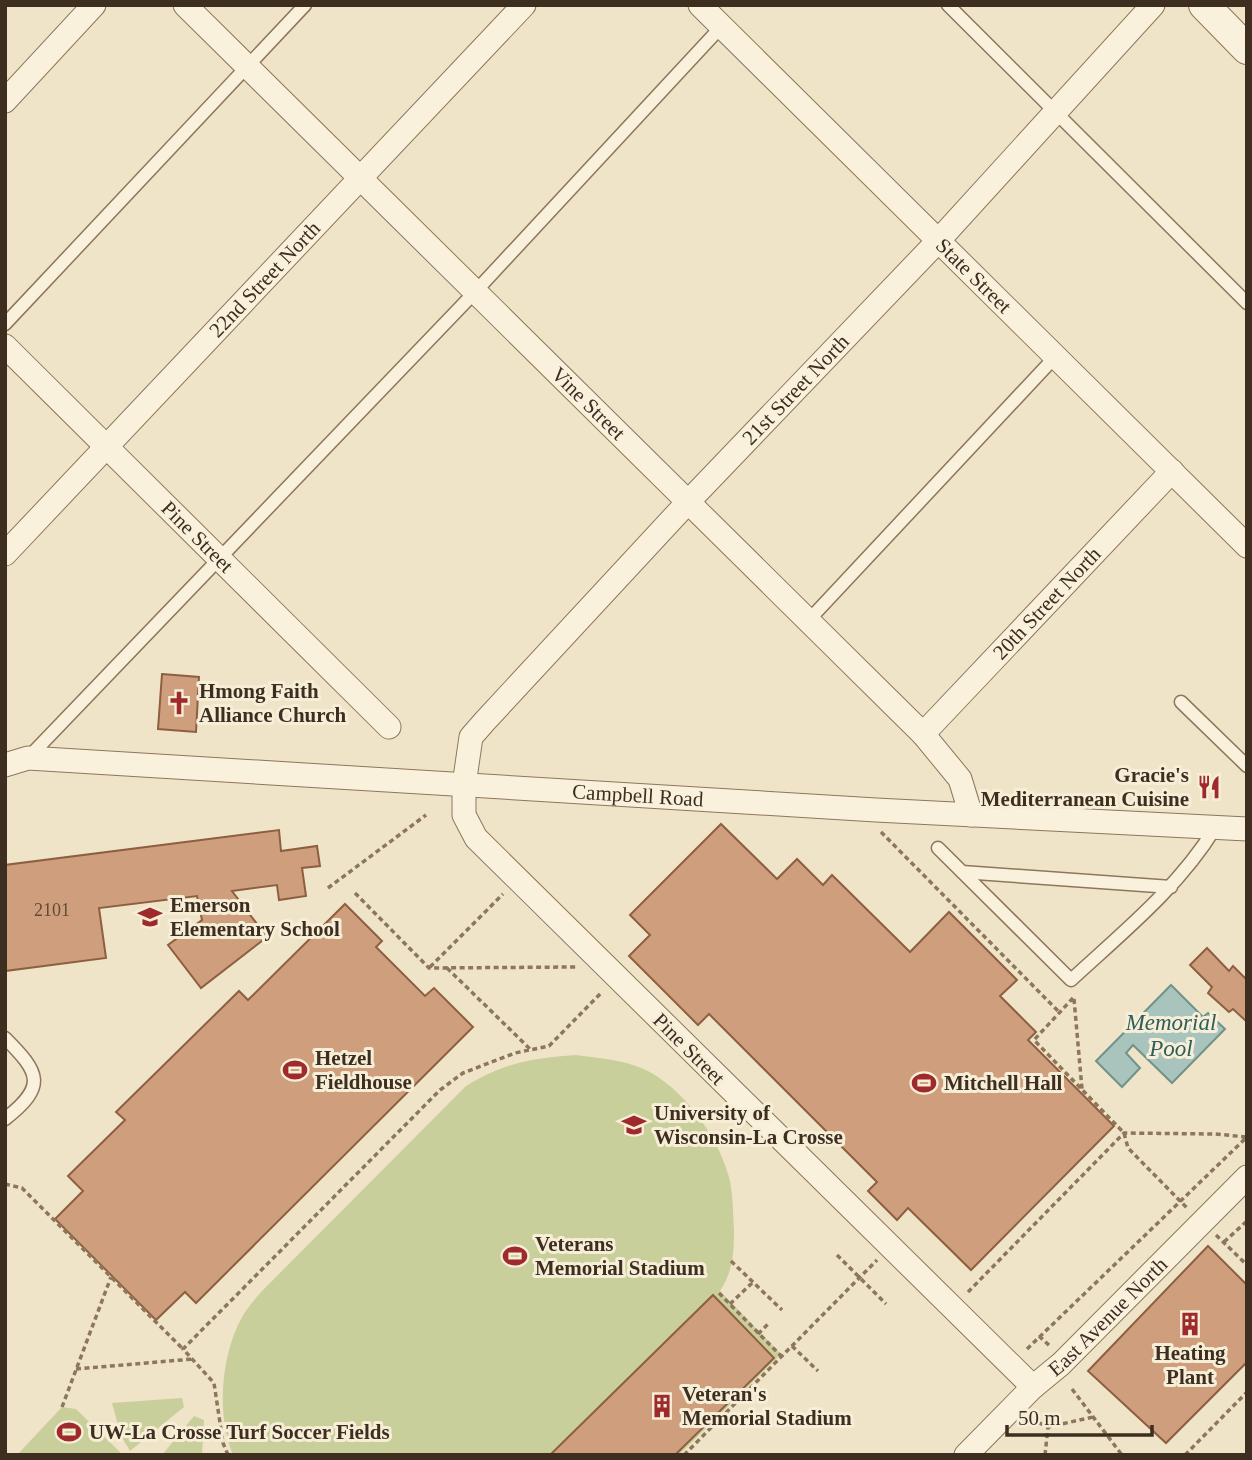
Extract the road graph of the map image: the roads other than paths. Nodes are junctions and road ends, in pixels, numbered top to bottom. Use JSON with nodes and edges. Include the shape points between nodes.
{"nodes":[{"id":1,"x":94,"y":5,"type":"edge"},
{"id":2,"x":185,"y":5,"type":"edge"},
{"id":3,"x":306,"y":5,"type":"edge"},
{"id":4,"x":524,"y":5,"type":"edge"},
{"id":5,"x":700,"y":5,"type":"edge"},
{"id":6,"x":948,"y":5,"type":"edge"},
{"id":7,"x":1153,"y":5,"type":"edge"},
{"id":8,"x":1204,"y":5,"type":"edge"},
{"id":9,"x":721,"y":27,"type":"junction"},
{"id":10,"x":1247,"y":49,"type":"edge"},
{"id":11,"x":248,"y":67,"type":"junction"},
{"id":12,"x":5,"y":101,"type":"edge"},
{"id":13,"x":1055,"y":112,"type":"junction"},
{"id":14,"x":360,"y":179,"type":"junction"},
{"id":15,"x":938,"y":241,"type":"junction"},
{"id":16,"x":475,"y":292,"type":"junction"},
{"id":17,"x":1247,"y":303,"type":"edge"},
{"id":18,"x":5,"y":324,"type":"edge"},
{"id":19,"x":5,"y":346,"type":"edge"},
{"id":20,"x":1055,"y":356,"type":"junction"},
{"id":21,"x":106,"y":447,"type":"junction"},
{"id":22,"x":1172,"y":471,"type":"junction"},
{"id":23,"x":688,"y":502,"type":"junction"},
{"id":24,"x":1247,"y":546,"type":"edge"},
{"id":25,"x":5,"y":554,"type":"edge"},
{"id":26,"x":220,"y":559,"type":"junction"},
{"id":27,"x":808,"y":621,"type":"junction"},
{"id":28,"x":1181,"y":702,"type":"dead end"},
{"id":29,"x":389,"y":727,"type":"dead end"},
{"id":30,"x":923,"y":734,"type":"junction"},
{"id":31,"x":5,"y":748,"type":"edge"},
{"id":32,"x":28,"y":758,"type":"junction"},
{"id":33,"x":5,"y":765,"type":"edge"},
{"id":34,"x":1247,"y":766,"type":"edge"},
{"id":35,"x":464,"y":785,"type":"junction"},
{"id":36,"x":971,"y":815,"type":"junction"},
{"id":37,"x":1216,"y":828,"type":"junction"},
{"id":38,"x":1247,"y":829,"type":"edge"},
{"id":39,"x":938,"y":848,"type":"dead end"},
{"id":40,"x":962,"y":872,"type":"junction"},
{"id":41,"x":1171,"y":887,"type":"junction"},
{"id":42,"x":5,"y":1038,"type":"edge"},
{"id":43,"x":5,"y":1119,"type":"edge"},
{"id":44,"x":1247,"y":1177,"type":"edge"},
{"id":45,"x":1033,"y":1387,"type":"junction"},
{"id":46,"x":966,"y":1455,"type":"edge"}],
"edges":[{"from":1,"to":12,"type":"street"},
{"from":2,"to":11,"type":"street","name":"Vine Street"},
{"from":3,"to":11,"type":"lane"},
{"from":4,"to":14,"type":"street","name":"22nd Street North"},
{"from":5,"to":9,"type":"street","name":"State Street"},
{"from":6,"to":13,"type":"lane"},
{"from":7,"to":13,"type":"street","name":"21st Street North"},
{"from":8,"to":10,"type":"street"},
{"from":9,"to":15,"type":"street","name":"State Street"},
{"from":9,"to":16,"type":"lane"},
{"from":11,"to":14,"type":"street","name":"Vine Street"},
{"from":11,"to":18,"type":"lane"},
{"from":13,"to":15,"type":"street","name":"21st Street North"},
{"from":13,"to":17,"type":"lane"},
{"from":14,"to":16,"type":"street","name":"Vine Street"},
{"from":14,"to":21,"type":"street","name":"22nd Street North"},
{"from":15,"to":20,"type":"street","name":"State Street"},
{"from":15,"to":23,"type":"street","name":"21st Street North"},
{"from":16,"to":23,"type":"street","name":"Vine Street"},
{"from":16,"to":26,"type":"lane"},
{"from":19,"to":21,"type":"street","name":"Pine Street"},
{"from":20,"to":22,"type":"street","name":"State Street"},
{"from":20,"to":27,"type":"lane"},
{"from":21,"to":25,"type":"street","name":"22nd Street North"},
{"from":21,"to":26,"type":"street","name":"Pine Street"},
{"from":22,"to":24,"type":"street","name":"State Street"},
{"from":22,"to":30,"type":"street","name":"20th Street North"},
{"from":23,"to":27,"type":"street","name":"Vine Street"},
{"from":23,"to":35,"type":"street","name":"21st Street North","via":[[471,737]]},
{"from":26,"to":29,"type":"street","name":"Pine Street"},
{"from":26,"to":32,"type":"lane"},
{"from":27,"to":30,"type":"street","name":"Vine Street"},
{"from":28,"to":34,"type":"lane"},
{"from":30,"to":36,"type":"street","name":"Vine Street","via":[[960,779]]},
{"from":31,"to":32,"type":"street","name":"Campbell Road"},
{"from":32,"to":33,"type":"street","name":"Campbell Road"},
{"from":32,"to":35,"type":"street","name":"Campbell Road"},
{"from":35,"to":36,"type":"street","name":"Campbell Road"},
{"from":35,"to":45,"type":"street","name":"Pine Street","via":[[464,815],[475,838]]},
{"from":36,"to":37,"type":"street","name":"Campbell Road"},
{"from":37,"to":38,"type":"street","name":"Campbell Road"},
{"from":37,"to":41,"type":"lane"},
{"from":39,"to":40,"type":"lane"},
{"from":40,"to":41,"type":"lane"},
{"from":40,"to":41,"type":"lane","via":[[1071,980]]},
{"from":42,"to":43,"type":"lane","via":[[26,1059],[34,1090]]},
{"from":44,"to":45,"type":"street","name":"East Avenue North"},
{"from":45,"to":46,"type":"street","name":"East Avenue North"}]}
